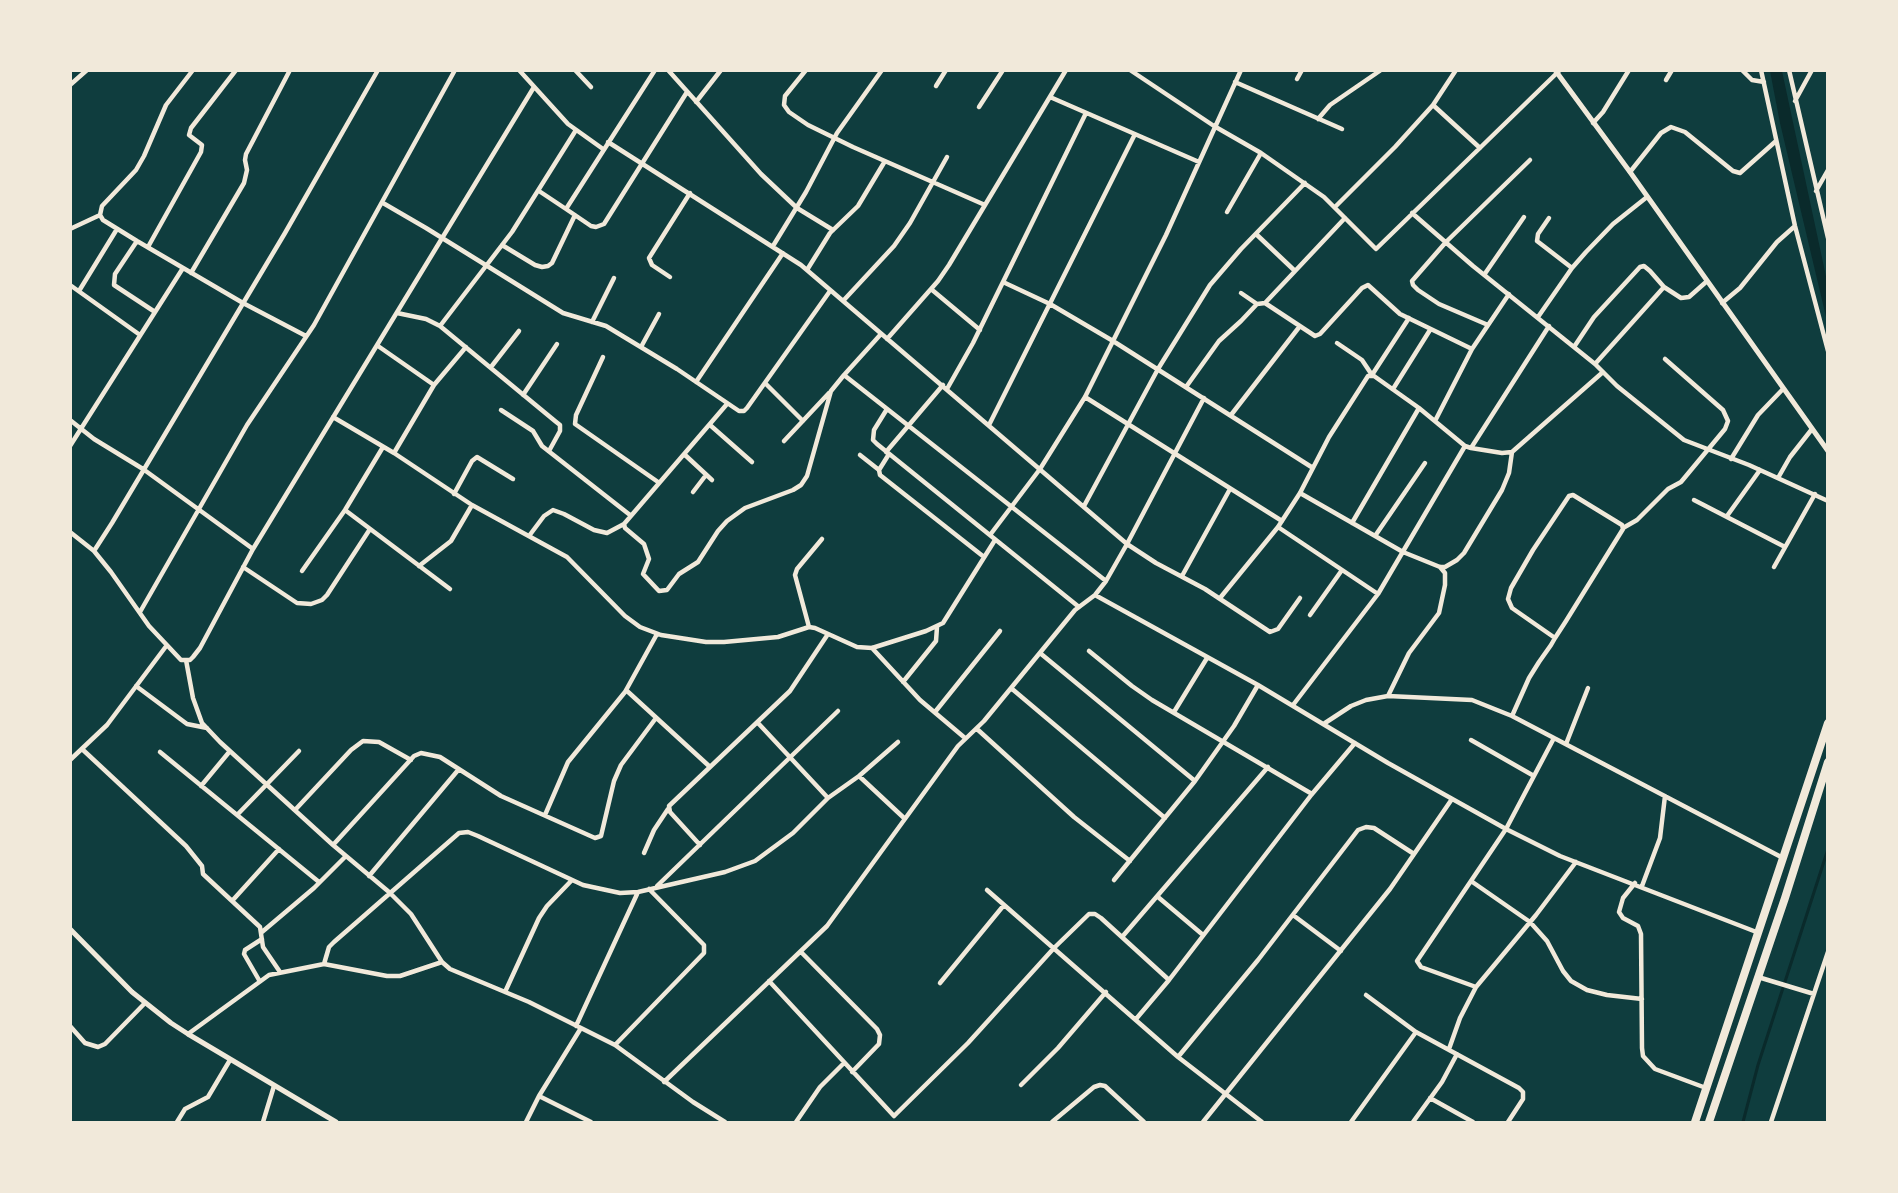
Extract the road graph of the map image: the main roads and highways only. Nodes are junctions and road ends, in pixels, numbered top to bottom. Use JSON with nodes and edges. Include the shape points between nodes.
{"nodes":[{"id":1,"x":1827,"y":723,"type":"edge"},
{"id":2,"x":1827,"y":762,"type":"edge"},
{"id":3,"x":1695,"y":1122,"type":"edge"},
{"id":4,"x":1709,"y":1122,"type":"edge"}],
"edges":[{"from":1,"to":3,"type":"highway"},
{"from":2,"to":4,"type":"highway"}]}
